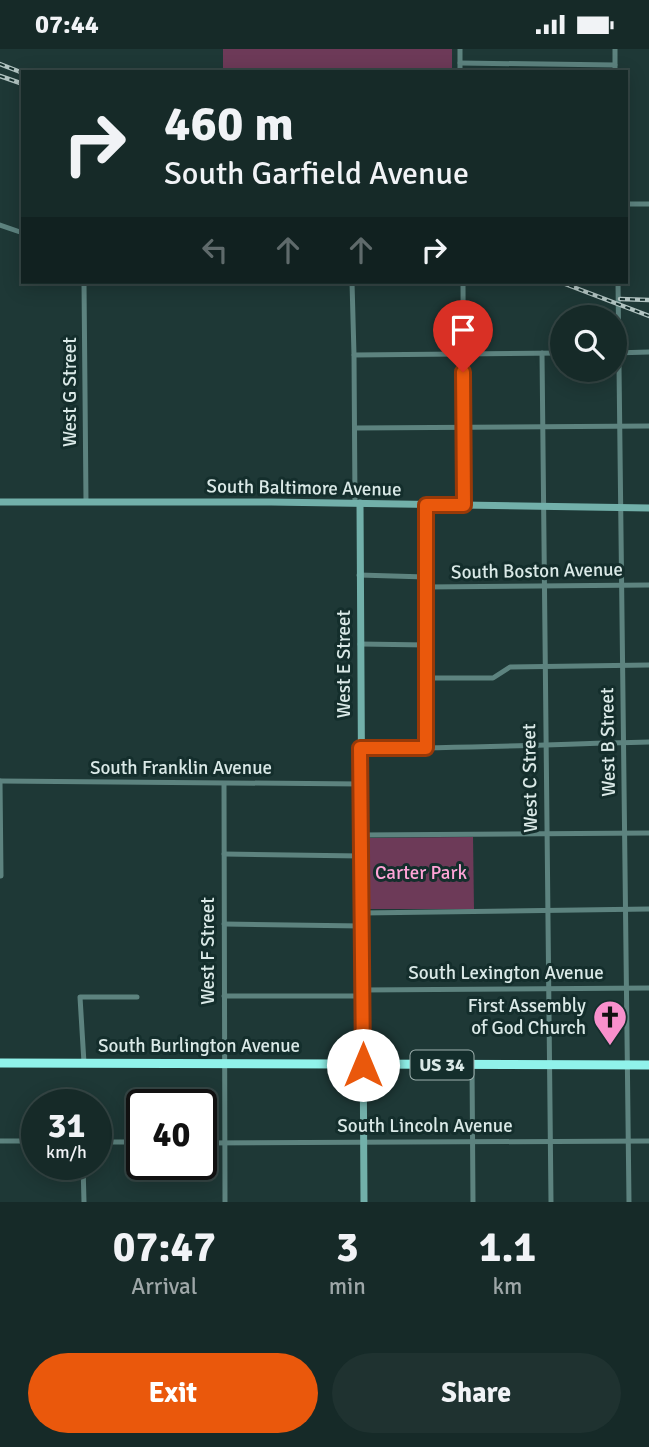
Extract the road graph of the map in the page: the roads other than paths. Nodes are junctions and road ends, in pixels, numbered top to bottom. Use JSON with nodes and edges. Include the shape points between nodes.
{"nodes":[{"id":1,"x":460,"y":49,"type":"edge"},
{"id":2,"x":615,"y":49,"type":"edge"},
{"id":3,"x":460,"y":63,"type":"junction"},
{"id":4,"x":615,"y":69,"type":"edge"},
{"id":5,"x":460,"y":70,"type":"edge"},
{"id":6,"x":628,"y":204,"type":"edge"},
{"id":7,"x":649,"y":204,"type":"edge"},
{"id":8,"x":0,"y":225,"type":"edge"},
{"id":9,"x":21,"y":232,"type":"edge"},
{"id":10,"x":85,"y":284,"type":"edge"},
{"id":11,"x":352,"y":284,"type":"edge"},
{"id":12,"x":463,"y":284,"type":"edge"},
{"id":13,"x":618,"y":284,"type":"edge"},
{"id":14,"x":618,"y":305,"type":"edge"},
{"id":15,"x":649,"y":352,"type":"edge"},
{"id":16,"x":463,"y":353,"type":"junction"},
{"id":17,"x":542,"y":353,"type":"junction"},
{"id":18,"x":550,"y":353,"type":"edge"},
{"id":19,"x":627,"y":353,"type":"edge"},
{"id":20,"x":354,"y":355,"type":"junction"},
{"id":21,"x":618,"y":382,"type":"edge"},
{"id":22,"x":620,"y":426,"type":"junction"},
{"id":23,"x":649,"y":426,"type":"edge"},
{"id":24,"x":464,"y":427,"type":"junction"},
{"id":25,"x":541,"y":427,"type":"junction"},
{"id":26,"x":355,"y":428,"type":"junction"},
{"id":27,"x":0,"y":502,"type":"edge"},
{"id":28,"x":86,"y":502,"type":"junction"},
{"id":29,"x":357,"y":503,"type":"junction"},
{"id":30,"x":426,"y":505,"type":"junction"},
{"id":31,"x":464,"y":505,"type":"junction"},
{"id":32,"x":542,"y":506,"type":"junction"},
{"id":33,"x":621,"y":507,"type":"junction"},
{"id":34,"x":649,"y":508,"type":"edge"},
{"id":35,"x":359,"y":575,"type":"junction"},
{"id":36,"x":426,"y":577,"type":"junction"},
{"id":37,"x":649,"y":585,"type":"edge"},
{"id":38,"x":621,"y":586,"type":"junction"},
{"id":39,"x":426,"y":587,"type":"junction"},
{"id":40,"x":543,"y":587,"type":"junction"},
{"id":41,"x":360,"y":644,"type":"junction"},
{"id":42,"x":427,"y":645,"type":"junction"},
{"id":43,"x":622,"y":665,"type":"junction"},
{"id":44,"x":649,"y":665,"type":"edge"},
{"id":45,"x":544,"y":666,"type":"junction"},
{"id":46,"x":427,"y":678,"type":"junction"},
{"id":47,"x":649,"y":742,"type":"edge"},
{"id":48,"x":545,"y":743,"type":"junction"},
{"id":49,"x":623,"y":743,"type":"junction"},
{"id":50,"x":360,"y":748,"type":"junction"},
{"id":51,"x":426,"y":748,"type":"junction"},
{"id":52,"x":0,"y":781,"type":"edge"},
{"id":53,"x":224,"y":784,"type":"junction"},
{"id":54,"x":361,"y":784,"type":"junction"},
{"id":55,"x":625,"y":833,"type":"junction"},
{"id":56,"x":649,"y":833,"type":"edge"},
{"id":57,"x":361,"y":835,"type":"junction"},
{"id":58,"x":547,"y":835,"type":"junction"},
{"id":59,"x":224,"y":854,"type":"junction"},
{"id":60,"x":361,"y":856,"type":"junction"},
{"id":61,"x":1,"y":876,"type":"edge"},
{"id":62,"x":649,"y":909,"type":"edge"},
{"id":63,"x":626,"y":910,"type":"junction"},
{"id":64,"x":547,"y":911,"type":"junction"},
{"id":65,"x":362,"y":912,"type":"junction"},
{"id":66,"x":224,"y":925,"type":"junction"},
{"id":67,"x":362,"y":926,"type":"junction"},
{"id":68,"x":548,"y":988,"type":"junction"},
{"id":69,"x":627,"y":988,"type":"junction"},
{"id":70,"x":649,"y":988,"type":"edge"},
{"id":71,"x":362,"y":993,"type":"junction"},
{"id":72,"x":224,"y":996,"type":"junction"},
{"id":73,"x":137,"y":997,"type":"dead end"},
{"id":74,"x":0,"y":1063,"type":"edge"},
{"id":75,"x":84,"y":1063,"type":"junction"},
{"id":76,"x":224,"y":1063,"type":"junction"},
{"id":77,"x":363,"y":1065,"type":"junction"},
{"id":78,"x":472,"y":1065,"type":"junction"},
{"id":79,"x":549,"y":1065,"type":"junction"},
{"id":80,"x":627,"y":1065,"type":"junction"},
{"id":81,"x":649,"y":1065,"type":"edge"},
{"id":82,"x":0,"y":1141,"type":"edge"},
{"id":83,"x":21,"y":1141,"type":"edge"},
{"id":84,"x":550,"y":1141,"type":"junction"},
{"id":85,"x":628,"y":1141,"type":"junction"},
{"id":86,"x":649,"y":1141,"type":"edge"},
{"id":87,"x":473,"y":1142,"type":"junction"},
{"id":88,"x":217,"y":1143,"type":"edge"},
{"id":89,"x":224,"y":1143,"type":"junction"},
{"id":90,"x":364,"y":1143,"type":"junction"},
{"id":91,"x":83,"y":1180,"type":"edge"},
{"id":92,"x":84,"y":1202,"type":"edge"},
{"id":93,"x":225,"y":1202,"type":"edge"},
{"id":94,"x":364,"y":1202,"type":"edge"},
{"id":95,"x":473,"y":1202,"type":"edge"},
{"id":96,"x":551,"y":1202,"type":"edge"},
{"id":97,"x":629,"y":1202,"type":"edge"}],
"edges":[{"from":1,"to":3,"type":"street"},
{"from":2,"to":4,"type":"street"},
{"from":3,"to":4,"type":"street"},
{"from":3,"to":5,"type":"street"},
{"from":6,"to":7,"type":"street"},
{"from":8,"to":9,"type":"street"},
{"from":10,"to":28,"type":"street","name":"West G Street"},
{"from":11,"to":20,"type":"street","name":"West E Street"},
{"from":12,"to":16,"type":"street"},
{"from":13,"to":14,"type":"street","name":"West B Street"},
{"from":15,"to":19,"type":"street"},
{"from":16,"to":17,"type":"street"},
{"from":16,"to":20,"type":"street"},
{"from":16,"to":24,"type":"street"},
{"from":17,"to":18,"type":"street"},
{"from":17,"to":25,"type":"street","name":"West C Street"},
{"from":20,"to":26,"type":"street","name":"West E Street"},
{"from":21,"to":22,"type":"street","name":"West B Street"},
{"from":22,"to":23,"type":"street"},
{"from":22,"to":25,"type":"street"},
{"from":22,"to":33,"type":"street","name":"West B Street"},
{"from":24,"to":25,"type":"street"},
{"from":24,"to":26,"type":"street"},
{"from":24,"to":31,"type":"street"},
{"from":25,"to":32,"type":"street","name":"West C Street"},
{"from":26,"to":29,"type":"street","name":"West E Street"},
{"from":27,"to":28,"type":"street","name":"South Baltimore Avenue"},
{"from":28,"to":29,"type":"street","name":"South Baltimore Avenue"},
{"from":29,"to":30,"type":"street","name":"South Baltimore Avenue"},
{"from":29,"to":35,"type":"street","name":"West E Street"},
{"from":30,"to":31,"type":"street","name":"South Baltimore Avenue"},
{"from":30,"to":36,"type":"street"},
{"from":31,"to":32,"type":"street","name":"South Baltimore Avenue"},
{"from":32,"to":33,"type":"street","name":"South Baltimore Avenue"},
{"from":32,"to":40,"type":"street","name":"West C Street"},
{"from":33,"to":34,"type":"street","name":"South Baltimore Avenue"},
{"from":33,"to":38,"type":"street","name":"West B Street"},
{"from":35,"to":36,"type":"street","name":"South Boston Avenue"},
{"from":35,"to":41,"type":"street","name":"West E Street"},
{"from":36,"to":39,"type":"street"},
{"from":37,"to":38,"type":"street","name":"South Boston Avenue"},
{"from":38,"to":40,"type":"street","name":"South Boston Avenue"},
{"from":38,"to":43,"type":"street","name":"West B Street"},
{"from":39,"to":40,"type":"street","name":"South Boston Avenue"},
{"from":39,"to":42,"type":"street"},
{"from":40,"to":45,"type":"street","name":"West C Street"},
{"from":41,"to":42,"type":"street"},
{"from":41,"to":50,"type":"street","name":"West E Street"},
{"from":42,"to":46,"type":"street"},
{"from":43,"to":44,"type":"street"},
{"from":43,"to":45,"type":"street"},
{"from":43,"to":49,"type":"street","name":"West B Street"},
{"from":45,"to":46,"type":"street","via":[[510,667],[493,678]]},
{"from":45,"to":48,"type":"street","name":"West C Street"},
{"from":46,"to":51,"type":"street"},
{"from":47,"to":49,"type":"street"},
{"from":48,"to":49,"type":"street"},
{"from":48,"to":51,"type":"street"},
{"from":48,"to":58,"type":"street","name":"West C Street"},
{"from":49,"to":55,"type":"street","name":"West B Street"},
{"from":50,"to":51,"type":"street"},
{"from":50,"to":54,"type":"street","name":"West E Street"},
{"from":52,"to":53,"type":"street","name":"South Franklin Avenue"},
{"from":52,"to":61,"type":"street"},
{"from":53,"to":54,"type":"street","name":"South Franklin Avenue"},
{"from":53,"to":59,"type":"street","name":"West F Street"},
{"from":54,"to":57,"type":"street","name":"West E Street"},
{"from":55,"to":56,"type":"street"},
{"from":55,"to":58,"type":"street"},
{"from":55,"to":63,"type":"street","name":"West B Street"},
{"from":57,"to":58,"type":"street"},
{"from":57,"to":60,"type":"street","name":"West E Street"},
{"from":58,"to":64,"type":"street","name":"West C Street"},
{"from":59,"to":60,"type":"street"},
{"from":59,"to":66,"type":"street","name":"West F Street"},
{"from":60,"to":65,"type":"street","name":"West E Street"},
{"from":62,"to":63,"type":"street"},
{"from":63,"to":64,"type":"street"},
{"from":63,"to":69,"type":"street","name":"West B Street"},
{"from":64,"to":65,"type":"street"},
{"from":64,"to":68,"type":"street","name":"West C Street"},
{"from":65,"to":67,"type":"street","name":"West E Street"},
{"from":66,"to":67,"type":"street"},
{"from":66,"to":72,"type":"street","name":"West F Street"},
{"from":67,"to":71,"type":"street","name":"West E Street"},
{"from":68,"to":69,"type":"street","name":"South Lexington Avenue"},
{"from":68,"to":71,"type":"street","name":"South Lexington Avenue"},
{"from":68,"to":79,"type":"street","name":"West C Street"},
{"from":69,"to":70,"type":"street","name":"South Lexington Avenue"},
{"from":69,"to":80,"type":"street","name":"West B Street"},
{"from":71,"to":72,"type":"street","name":"South Lexington Avenue"},
{"from":71,"to":77,"type":"street","name":"West E Street"},
{"from":72,"to":76,"type":"street","name":"West F Street"},
{"from":73,"to":75,"type":"street","via":[[80,997]]},
{"from":74,"to":75,"type":"highway","name":"South Burlington Avenue","number":"US 34"},
{"from":75,"to":76,"type":"highway","name":"South Burlington Avenue","number":"US 34"},
{"from":76,"to":77,"type":"highway","name":"South Burlington Avenue","number":"US 34"},
{"from":76,"to":89,"type":"street","name":"West F Street"},
{"from":77,"to":78,"type":"highway","name":"South Burlington Avenue","number":"US 34"},
{"from":77,"to":90,"type":"street","name":"West E Street"},
{"from":78,"to":79,"type":"highway","name":"South Burlington Avenue","number":"US 34"},
{"from":78,"to":87,"type":"street"},
{"from":79,"to":80,"type":"highway","name":"South Burlington Avenue","number":"US 34"},
{"from":79,"to":84,"type":"street","name":"West C Street"},
{"from":80,"to":81,"type":"highway","name":"South Burlington Avenue","number":"US 34"},
{"from":80,"to":85,"type":"street","name":"West B Street"},
{"from":82,"to":83,"type":"street"},
{"from":84,"to":85,"type":"street","name":"South Lincoln Avenue"},
{"from":84,"to":87,"type":"street","name":"South Lincoln Avenue"},
{"from":84,"to":96,"type":"street","name":"West C Street"},
{"from":85,"to":86,"type":"street","name":"South Lincoln Avenue"},
{"from":85,"to":97,"type":"street","name":"West B Street"},
{"from":87,"to":90,"type":"street","name":"South Lincoln Avenue"},
{"from":87,"to":95,"type":"street"},
{"from":88,"to":89,"type":"street","name":"South Lincoln Avenue"},
{"from":89,"to":90,"type":"street","name":"South Lincoln Avenue"},
{"from":89,"to":93,"type":"street","name":"West F Street"},
{"from":90,"to":94,"type":"street","name":"West E Street"},
{"from":91,"to":92,"type":"street"}]}
